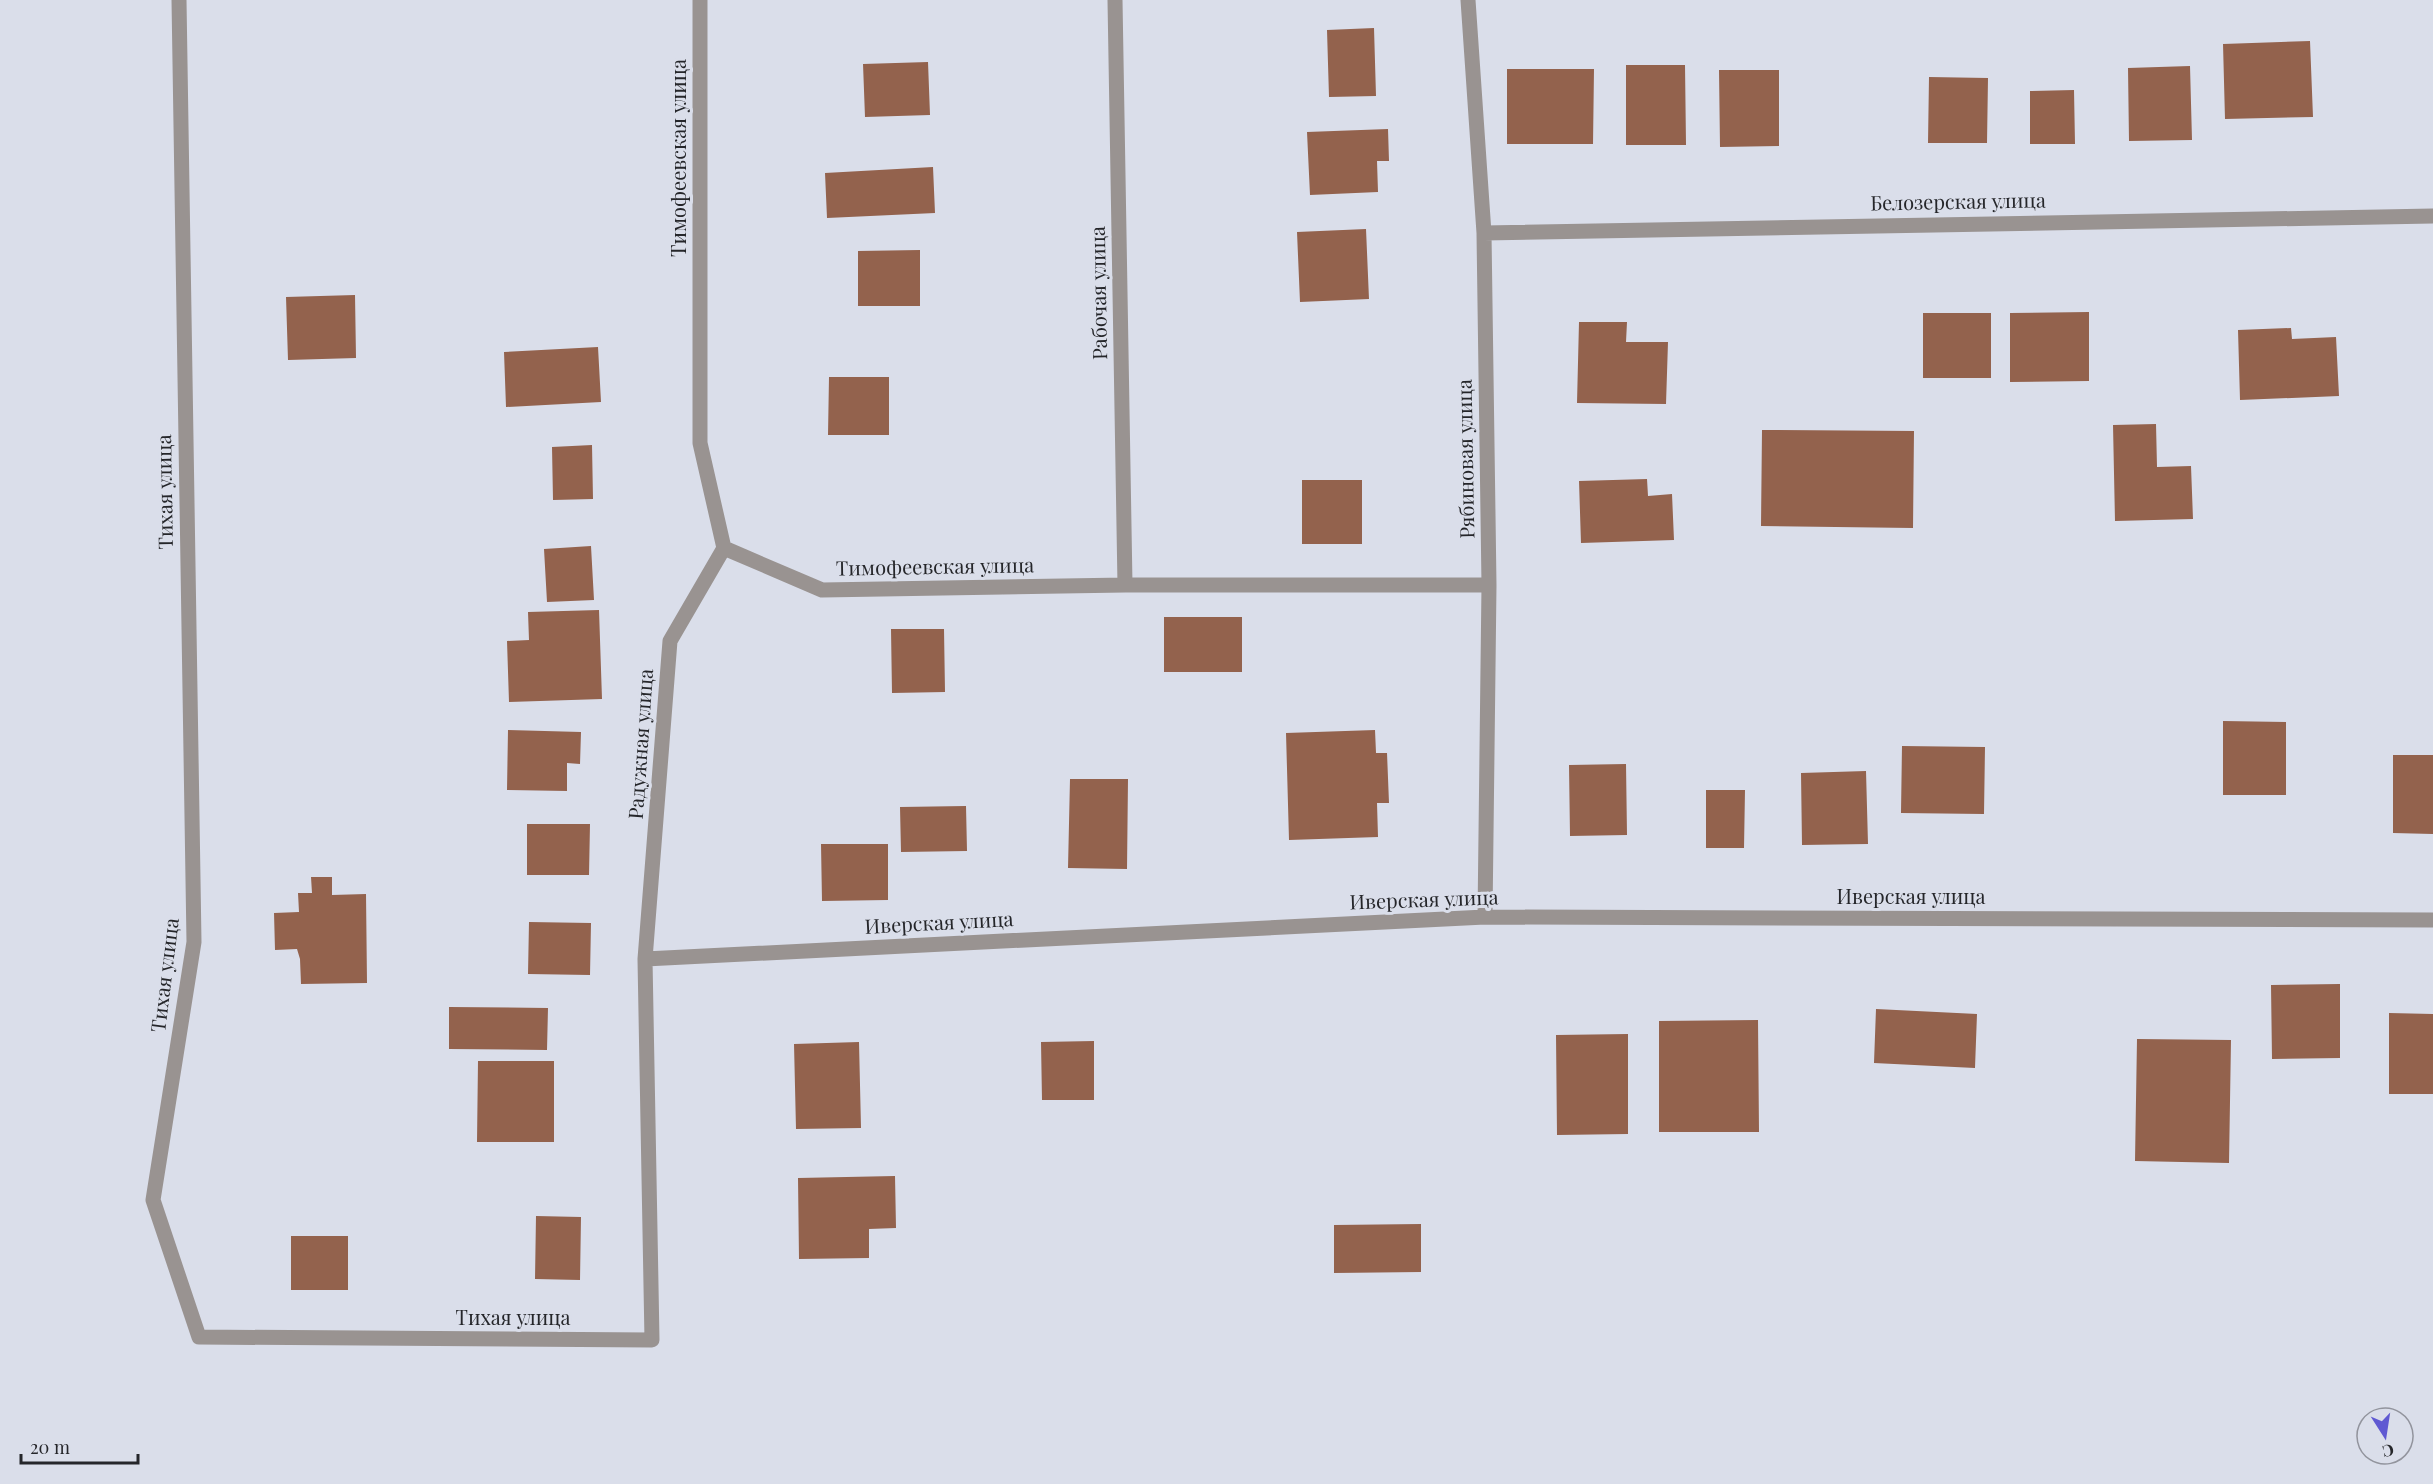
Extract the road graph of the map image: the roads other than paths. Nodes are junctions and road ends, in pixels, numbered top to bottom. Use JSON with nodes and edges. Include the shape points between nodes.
{"nodes":[{"id":1,"x":179,"y":0,"type":"edge"},
{"id":2,"x":700,"y":0,"type":"edge"},
{"id":3,"x":1115,"y":0,"type":"edge"},
{"id":4,"x":1468,"y":0,"type":"edge"},
{"id":5,"x":2433,"y":216,"type":"edge"},
{"id":6,"x":1484,"y":232,"type":"junction"},
{"id":7,"x":724,"y":548,"type":"junction"},
{"id":8,"x":1125,"y":585,"type":"junction"},
{"id":9,"x":1490,"y":585,"type":"junction"},
{"id":10,"x":1485,"y":917,"type":"junction"},
{"id":11,"x":2433,"y":920,"type":"edge"},
{"id":12,"x":645,"y":959,"type":"junction"}],
"edges":[{"from":1,"to":12,"type":"street","name":"Тихая улица","via":[[194,942],[153,1200],[199,1337],[652,1340]]},
{"from":2,"to":7,"type":"street","name":"Тимофеевская улица","via":[[700,444]]},
{"from":3,"to":8,"type":"street","name":"Рабочая улица"},
{"from":4,"to":6,"type":"street","name":"Рябиновая улица"},
{"from":5,"to":6,"type":"street","name":"Белозерская улица"},
{"from":6,"to":9,"type":"street","name":"Рябиновая улица"},
{"from":7,"to":8,"type":"street","name":"Тимофеевская улица","via":[[822,590]]},
{"from":7,"to":12,"type":"street","name":"Радужная улица","via":[[669,640]]},
{"from":8,"to":9,"type":"street","name":"Тимофеевская улица"},
{"from":9,"to":10,"type":"street","name":"Рябиновая улица"},
{"from":10,"to":11,"type":"street","name":"Иверская улица"},
{"from":10,"to":12,"type":"street","name":"Иверская улица"}]}
